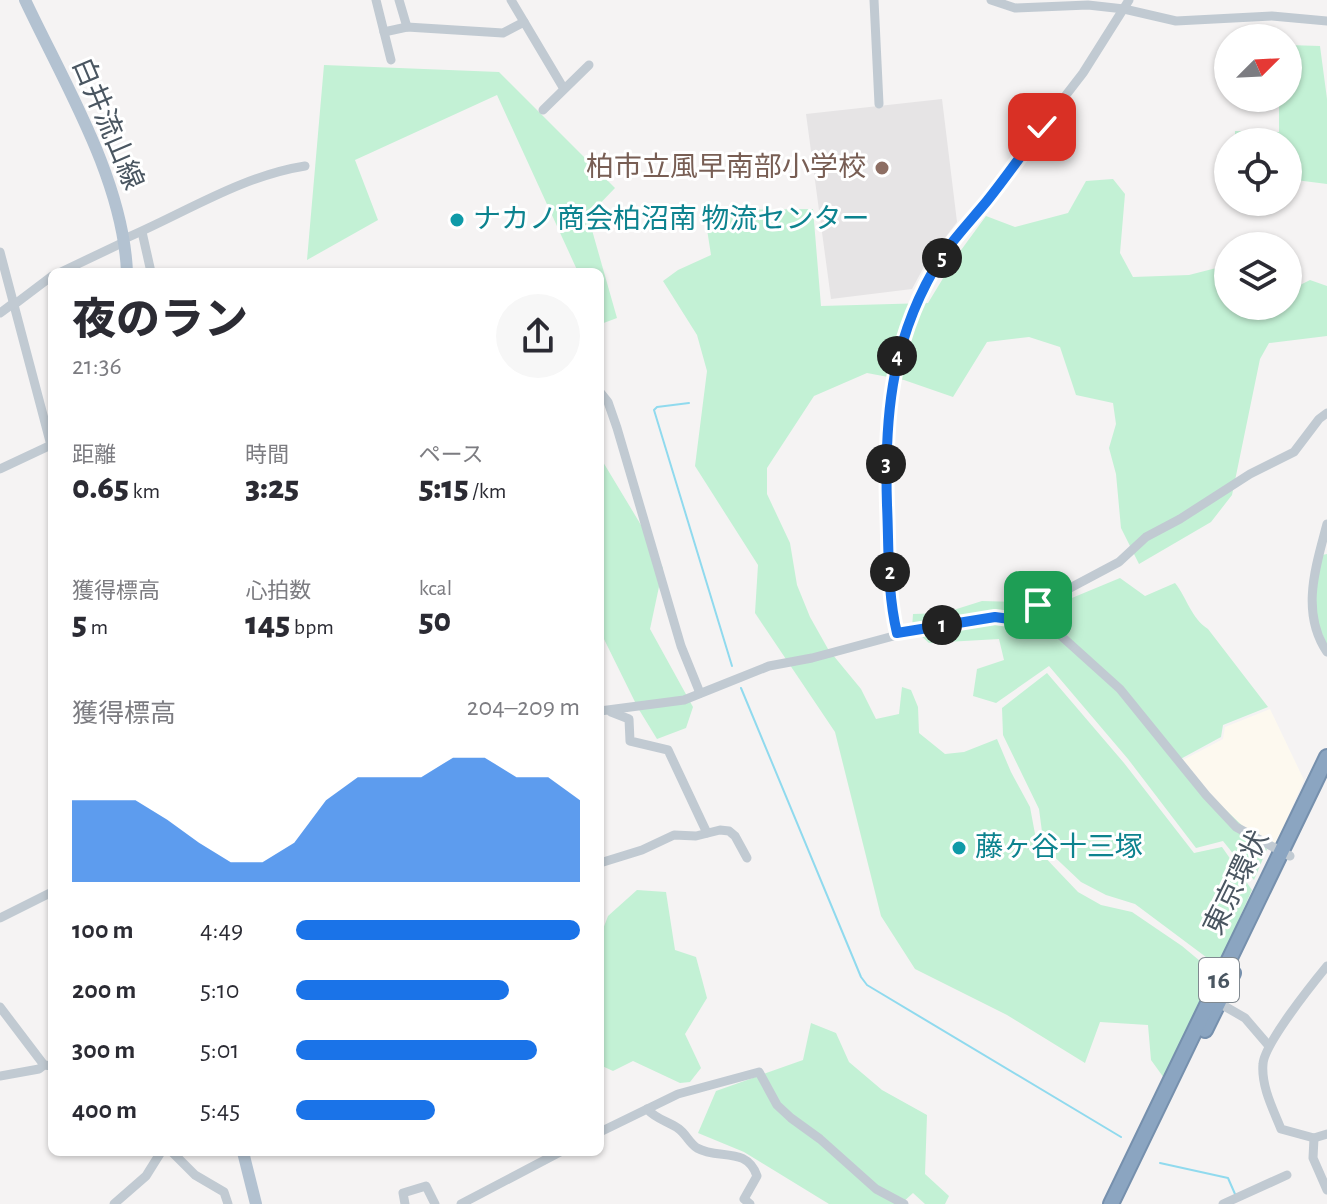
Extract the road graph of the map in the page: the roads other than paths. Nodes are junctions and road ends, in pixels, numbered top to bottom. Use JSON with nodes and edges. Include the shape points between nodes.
{"nodes":[{"id":1,"x":25,"y":0,"type":"edge"},
{"id":2,"x":376,"y":0,"type":"edge"},
{"id":3,"x":399,"y":0,"type":"edge"},
{"id":4,"x":511,"y":0,"type":"edge"},
{"id":5,"x":874,"y":0,"type":"edge"},
{"id":6,"x":991,"y":0,"type":"edge"},
{"id":7,"x":1127,"y":4,"type":"edge"},
{"id":8,"x":1327,"y":21,"type":"edge"},
{"id":9,"x":524,"y":22,"type":"junction"},
{"id":10,"x":407,"y":27,"type":"junction"},
{"id":11,"x":384,"y":32,"type":"junction"},
{"id":12,"x":391,"y":60,"type":"dead end"},
{"id":13,"x":589,"y":65,"type":"dead end"},
{"id":14,"x":564,"y":89,"type":"junction"},
{"id":15,"x":879,"y":104,"type":"dead end"},
{"id":16,"x":543,"y":110,"type":"dead end"},
{"id":17,"x":305,"y":166,"type":"dead end"},
{"id":18,"x":142,"y":232,"type":"junction"},
{"id":19,"x":124,"y":240,"type":"junction"},
{"id":20,"x":0,"y":252,"type":"edge"},
{"id":21,"x":69,"y":268,"type":"edge"},
{"id":22,"x":127,"y":268,"type":"edge"},
{"id":23,"x":150,"y":268,"type":"edge"},
{"id":24,"x":48,"y":279,"type":"edge"},
{"id":25,"x":15,"y":303,"type":"junction"},
{"id":26,"x":0,"y":313,"type":"edge"},
{"id":27,"x":604,"y":397,"type":"edge"},
{"id":28,"x":1327,"y":413,"type":"edge"},
{"id":29,"x":48,"y":430,"type":"edge"},
{"id":30,"x":48,"y":447,"type":"edge"},
{"id":31,"x":0,"y":469,"type":"edge"},
{"id":32,"x":1327,"y":524,"type":"edge"},
{"id":33,"x":1032,"y":622,"type":"junction"},
{"id":34,"x":897,"y":633,"type":"junction"},
{"id":35,"x":1327,"y":652,"type":"edge"},
{"id":36,"x":700,"y":693,"type":"junction"},
{"id":37,"x":604,"y":711,"type":"edge"},
{"id":38,"x":1327,"y":757,"type":"edge"},
{"id":39,"x":1327,"y":779,"type":"edge"},
{"id":40,"x":707,"y":833,"type":"junction"},
{"id":41,"x":1286,"y":854,"type":"junction"},
{"id":42,"x":747,"y":858,"type":"dead end"},
{"id":43,"x":604,"y":862,"type":"edge"},
{"id":44,"x":48,"y":894,"type":"edge"},
{"id":45,"x":0,"y":918,"type":"edge"},
{"id":46,"x":1327,"y":966,"type":"edge"},
{"id":47,"x":1219,"y":1003,"type":"junction"},
{"id":48,"x":0,"y":1007,"type":"edge"},
{"id":49,"x":1269,"y":1046,"type":"junction"},
{"id":50,"x":48,"y":1066,"type":"edge"},
{"id":51,"x":0,"y":1076,"type":"edge"},
{"id":52,"x":647,"y":1109,"type":"junction"},
{"id":53,"x":604,"y":1130,"type":"edge"},
{"id":54,"x":1327,"y":1134,"type":"edge"},
{"id":55,"x":1314,"y":1138,"type":"junction"},
{"id":56,"x":158,"y":1156,"type":"edge"},
{"id":57,"x":176,"y":1156,"type":"edge"},
{"id":58,"x":244,"y":1156,"type":"edge"},
{"id":59,"x":552,"y":1156,"type":"edge"},
{"id":60,"x":1287,"y":1175,"type":"dead end"},
{"id":61,"x":1327,"y":1190,"type":"edge"},
{"id":62,"x":114,"y":1204,"type":"edge"},
{"id":63,"x":228,"y":1204,"type":"edge"},
{"id":64,"x":256,"y":1204,"type":"edge"},
{"id":65,"x":405,"y":1204,"type":"edge"},
{"id":66,"x":435,"y":1204,"type":"edge"},
{"id":67,"x":461,"y":1204,"type":"edge"},
{"id":68,"x":750,"y":1204,"type":"edge"},
{"id":69,"x":904,"y":1204,"type":"edge"},
{"id":70,"x":1111,"y":1204,"type":"edge"},
{"id":71,"x":1120,"y":1204,"type":"edge"},
{"id":72,"x":1223,"y":1204,"type":"edge"}],
"edges":[{"from":1,"to":19,"type":"main road","name":"白井流山線","via":[[106,172]]},
{"from":2,"to":11,"type":"street"},
{"from":3,"to":10,"type":"street"},
{"from":4,"to":9,"type":"street"},
{"from":5,"to":15,"type":"street"},
{"from":6,"to":7,"type":"street","via":[[1015,8]]},
{"from":7,"to":8,"type":"street","via":[[1176,21],[1272,16]]},
{"from":7,"to":34,"type":"street","via":[[1083,73],[945,252],[908,321],[886,425]]},
{"from":9,"to":10,"type":"street","via":[[503,33]]},
{"from":9,"to":14,"type":"street"},
{"from":10,"to":11,"type":"street"},
{"from":11,"to":12,"type":"street"},
{"from":13,"to":14,"type":"street"},
{"from":14,"to":16,"type":"street"},
{"from":17,"to":18,"type":"street","via":[[256,178]]},
{"from":18,"to":19,"type":"street"},
{"from":18,"to":23,"type":"street"},
{"from":19,"to":21,"type":"street"},
{"from":19,"to":22,"type":"main road","name":"白井流山線"},
{"from":20,"to":25,"type":"street"},
{"from":24,"to":25,"type":"street"},
{"from":25,"to":26,"type":"street"},
{"from":25,"to":29,"type":"street"},
{"from":27,"to":36,"type":"street"},
{"from":28,"to":33,"type":"street","via":[[1294,452],[1146,537],[1100,574],[1038,605]]},
{"from":30,"to":31,"type":"street"},
{"from":32,"to":35,"type":"street","via":[[1312,603]]},
{"from":33,"to":34,"type":"street","via":[[995,617]]},
{"from":33,"to":41,"type":"street","via":[[1059,634],[1120,689],[1236,827]]},
{"from":34,"to":36,"type":"street","via":[[769,666]]},
{"from":36,"to":37,"type":"street"},
{"from":37,"to":40,"type":"street","via":[[629,719],[630,741],[668,750]]},
{"from":38,"to":41,"type":"highway","name":"東京環状","number":"16"},
{"from":39,"to":41,"type":"highway","name":"東京環状","number":"16"},
{"from":40,"to":42,"type":"street","via":[[729,831]]},
{"from":40,"to":43,"type":"street","via":[[674,835]]},
{"from":41,"to":47,"type":"highway","name":"東京環状","number":"16"},
{"from":41,"to":70,"type":"highway","name":"東京環状","number":"16"},
{"from":44,"to":45,"type":"street"},
{"from":46,"to":49,"type":"street"},
{"from":47,"to":49,"type":"street","via":[[1245,1018]]},
{"from":47,"to":71,"type":"highway","name":"東京環状","number":"16"},
{"from":48,"to":50,"type":"street"},
{"from":49,"to":55,"type":"street","via":[[1263,1075],[1281,1129]]},
{"from":50,"to":51,"type":"street"},
{"from":52,"to":53,"type":"street"},
{"from":52,"to":68,"type":"street","via":[[681,1130],[695,1147],[741,1157],[751,1165],[757,1176],[744,1199]]},
{"from":52,"to":69,"type":"street","via":[[693,1089],[759,1072],[777,1105],[791,1118],[876,1189]]},
{"from":54,"to":55,"type":"street"},
{"from":55,"to":61,"type":"street","via":[[1313,1158]]},
{"from":56,"to":62,"type":"street","via":[[146,1176]]},
{"from":57,"to":63,"type":"street","via":[[224,1192]]},
{"from":58,"to":64,"type":"main road"},
{"from":59,"to":67,"type":"street"},
{"from":60,"to":72,"type":"street"},
{"from":65,"to":66,"type":"street","via":[[403,1193],[426,1186]]}]}
